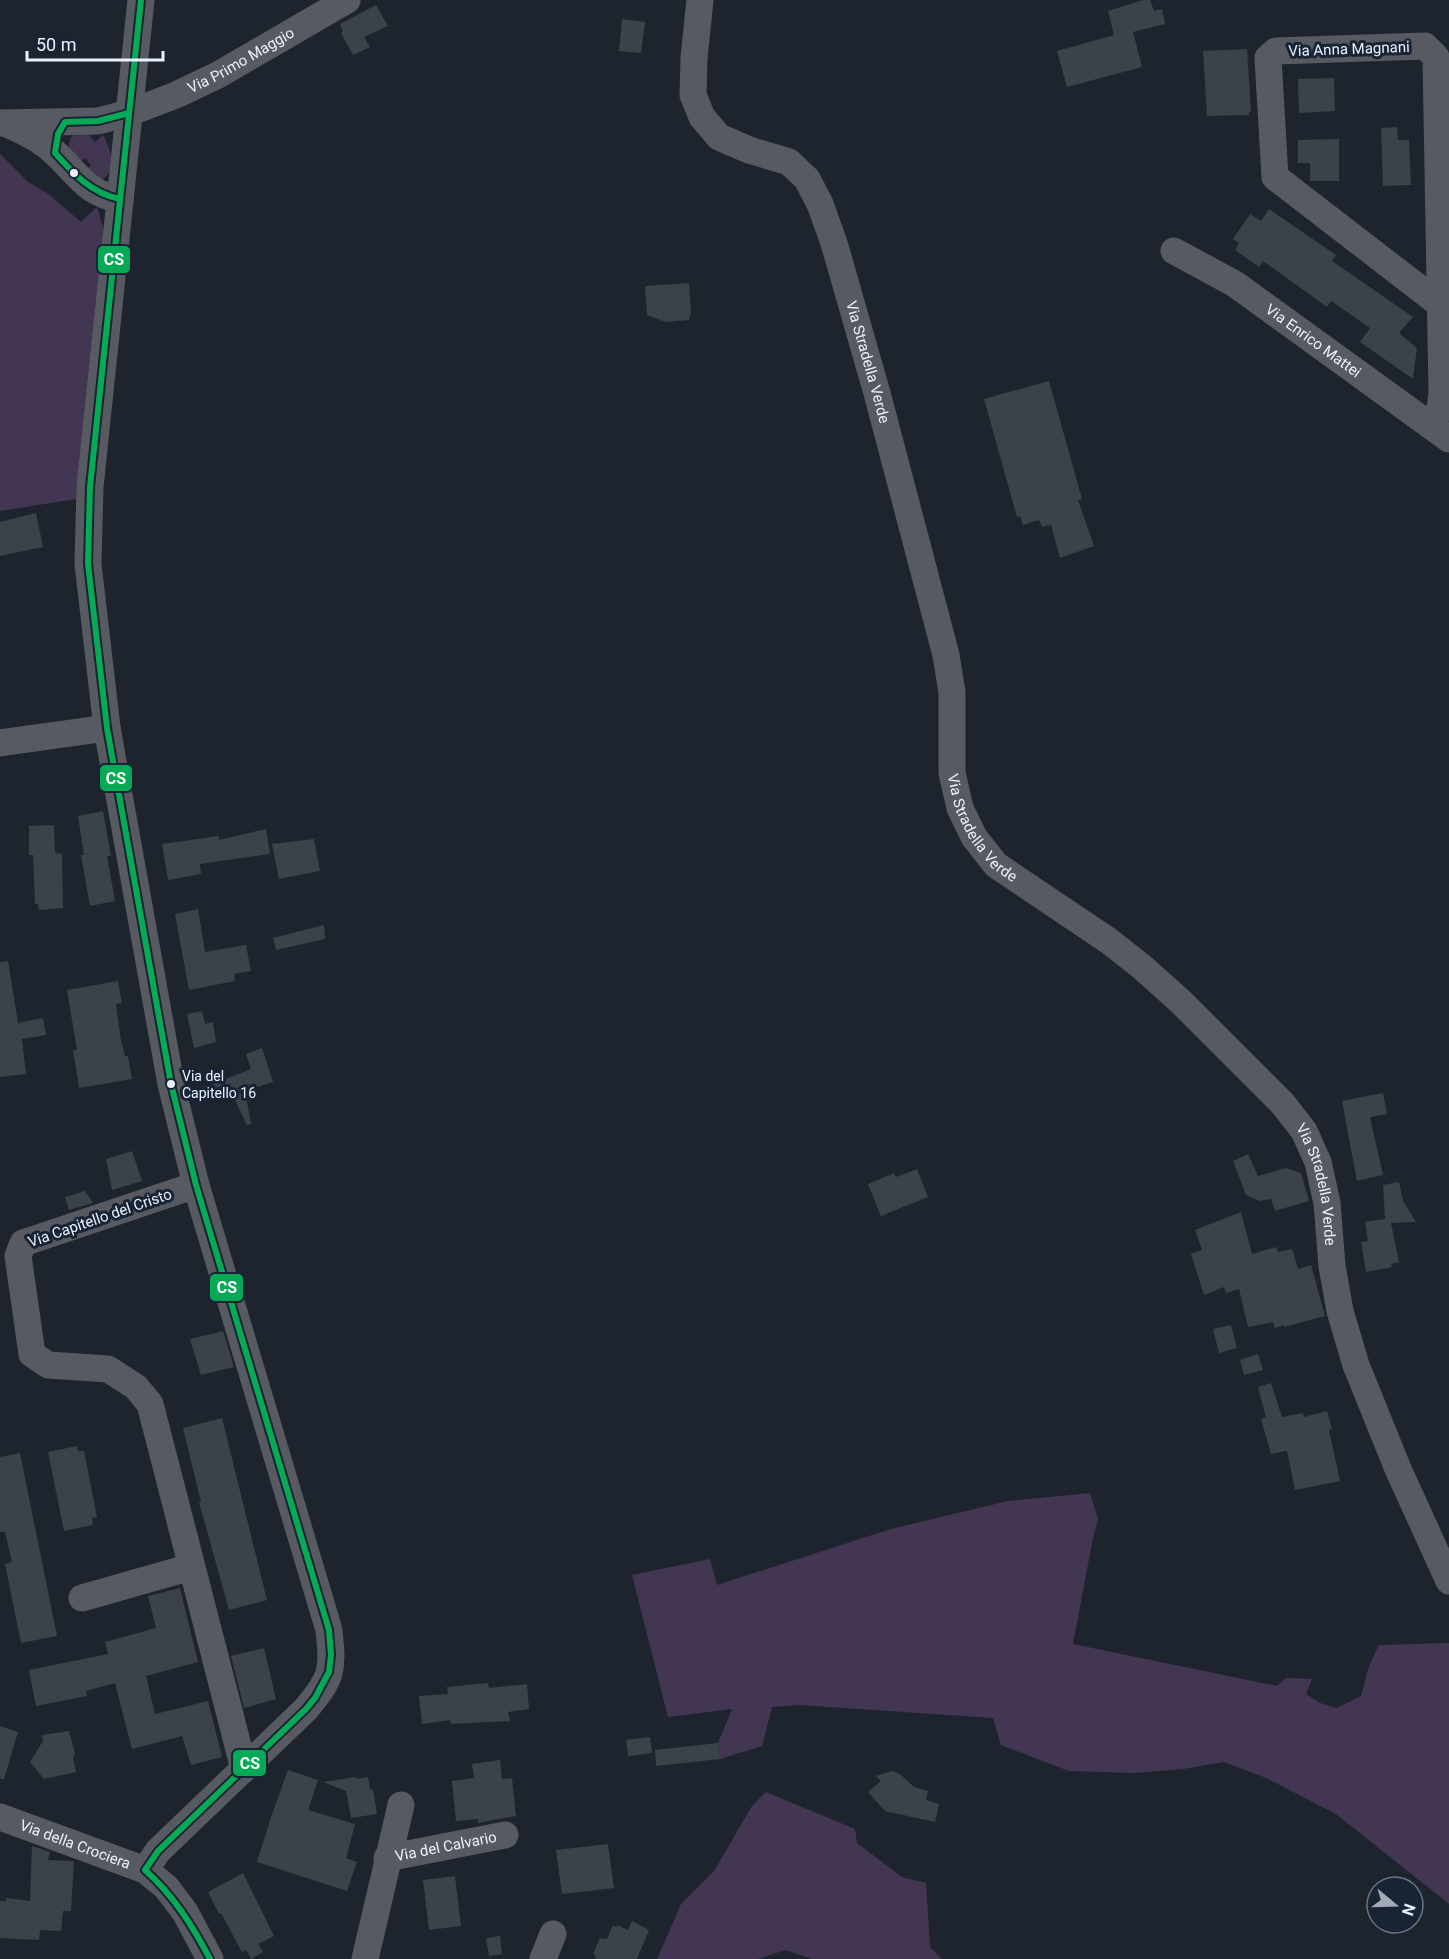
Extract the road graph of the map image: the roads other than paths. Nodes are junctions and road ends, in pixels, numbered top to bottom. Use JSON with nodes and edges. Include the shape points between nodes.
{"nodes":[{"id":1,"x":141,"y":0,"type":"edge"},
{"id":2,"x":347,"y":0,"type":"edge"},
{"id":3,"x":700,"y":0,"type":"edge"},
{"id":4,"x":129,"y":113,"type":"junction"},
{"id":5,"x":1,"y":122,"type":"edge"},
{"id":6,"x":65,"y":122,"type":"junction"},
{"id":7,"x":55,"y":153,"type":"junction"},
{"id":8,"x":120,"y":199,"type":"junction"},
{"id":9,"x":1174,"y":251,"type":"dead end"},
{"id":10,"x":1441,"y":270,"type":"junction"},
{"id":11,"x":1409,"y":279,"type":"junction"},
{"id":12,"x":1441,"y":305,"type":"junction"},
{"id":13,"x":1440,"y":432,"type":"edge"},
{"id":14,"x":107,"y":728,"type":"junction"},
{"id":15,"x":0,"y":743,"type":"edge"},
{"id":16,"x":196,"y":1185,"type":"junction"},
{"id":17,"x":191,"y":1567,"type":"junction"},
{"id":18,"x":1449,"y":1581,"type":"edge"},
{"id":19,"x":82,"y":1598,"type":"dead end"},
{"id":20,"x":244,"y":1769,"type":"junction"},
{"id":21,"x":401,"y":1804,"type":"dead end"},
{"id":22,"x":0,"y":1817,"type":"edge"},
{"id":23,"x":505,"y":1835,"type":"dead end"},
{"id":24,"x":387,"y":1858,"type":"junction"},
{"id":25,"x":145,"y":1870,"type":"junction"},
{"id":26,"x":553,"y":1934,"type":"dead end"},
{"id":27,"x":210,"y":1959,"type":"edge"},
{"id":28,"x":365,"y":1959,"type":"edge"},
{"id":29,"x":543,"y":1959,"type":"edge"}],
"edges":[{"from":1,"to":4,"type":"street"},
{"from":2,"to":4,"type":"street","name":"Via Primo Maggio","via":[[218,75]]},
{"from":3,"to":18,"type":"street","name":"Via Stradella Verde","via":[[693,95],[702,117],[719,137],[789,162],[807,178],[834,243],[946,655],[952,692],[952,773],[960,808],[974,837],[996,865],[1142,967],[1283,1104],[1304,1131],[1321,1172],[1340,1311],[1356,1365]]},
{"from":4,"to":6,"type":"street","name":"Via Primo Maggio","via":[[98,121]]},
{"from":4,"to":8,"type":"street"},
{"from":5,"to":6,"type":"street","name":"Via Primo Maggio"},
{"from":5,"to":7,"type":"street","via":[[28,133]]},
{"from":6,"to":7,"type":"street"},
{"from":7,"to":8,"type":"street","via":[[99,195]]},
{"from":8,"to":14,"type":"street","via":[[90,487],[88,564]]},
{"from":9,"to":13,"type":"street","name":"Via Enrico Mattei","via":[[1235,284]]},
{"from":10,"to":11,"type":"street"},
{"from":10,"to":11,"type":"street","name":"Via Anna Magnani","via":[[1436,57],[1425,46],[1276,51],[1268,58],[1275,177]]},
{"from":10,"to":12,"type":"street","name":"Via Anna Magnani"},
{"from":11,"to":12,"type":"street","name":"Via Anna Magnani"},
{"from":12,"to":13,"type":"street","name":"Via Anna Magnani"},
{"from":14,"to":15,"type":"street"},
{"from":14,"to":16,"type":"street","via":[[171,1084]]},
{"from":16,"to":17,"type":"street","name":"Via Capitello del Cristo","via":[[23,1243],[18,1256],[32,1354],[48,1365],[108,1369],[136,1387],[150,1404]]},
{"from":16,"to":20,"type":"street","via":[[329,1630],[332,1663],[324,1688]]},
{"from":17,"to":19,"type":"street"},
{"from":17,"to":20,"type":"street","name":"Via Capitello del Cristo"},
{"from":20,"to":25,"type":"street","via":[[158,1851]]},
{"from":21,"to":24,"type":"street","name":"Via del Calvario"},
{"from":22,"to":25,"type":"street","name":"Via della Crociera"},
{"from":23,"to":24,"type":"street","name":"Via del Calvario"},
{"from":24,"to":28,"type":"street","name":"Via del Calvario"},
{"from":25,"to":27,"type":"street","name":"Via della Crociera","via":[[166,1887],[185,1912]]},
{"from":26,"to":29,"type":"street"}]}
